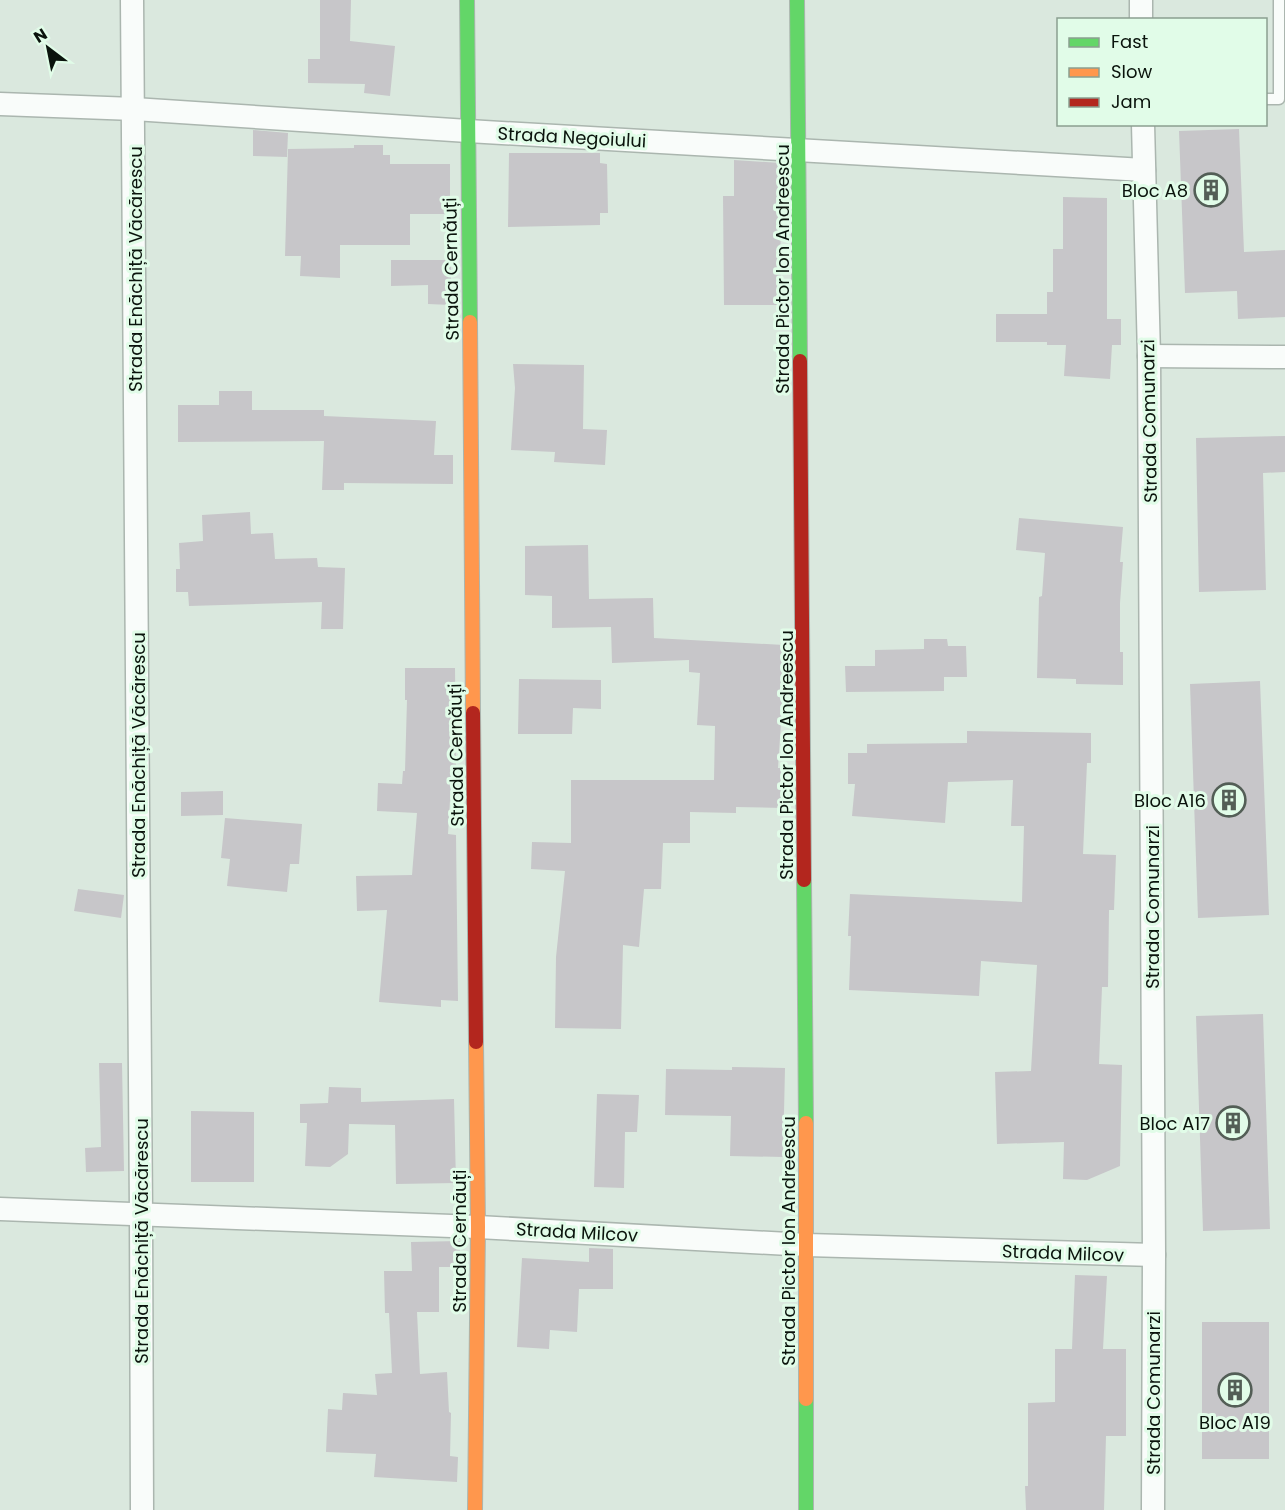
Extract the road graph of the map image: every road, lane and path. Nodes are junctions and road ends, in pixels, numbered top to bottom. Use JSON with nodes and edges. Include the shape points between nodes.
{"nodes":[{"id":1,"x":132,"y":0,"type":"edge"},
{"id":2,"x":467,"y":0,"type":"edge"},
{"id":3,"x":797,"y":0,"type":"edge"},
{"id":4,"x":1141,"y":0,"type":"edge"},
{"id":5,"x":1279,"y":0,"type":"edge"},
{"id":6,"x":1141,"y":18,"type":"edge"},
{"id":7,"x":1267,"y":99,"type":"edge"},
{"id":8,"x":0,"y":104,"type":"edge"},
{"id":9,"x":134,"y":109,"type":"junction"},
{"id":10,"x":1143,"y":126,"type":"edge"},
{"id":11,"x":468,"y":131,"type":"junction"},
{"id":12,"x":800,"y":150,"type":"junction"},
{"id":13,"x":1144,"y":170,"type":"junction"},
{"id":14,"x":1149,"y":356,"type":"junction"},
{"id":15,"x":1285,"y":357,"type":"edge"},
{"id":16,"x":0,"y":1209,"type":"edge"},
{"id":17,"x":141,"y":1214,"type":"junction"},
{"id":18,"x":478,"y":1227,"type":"junction"},
{"id":19,"x":807,"y":1245,"type":"junction"},
{"id":20,"x":1154,"y":1256,"type":"junction"},
{"id":21,"x":142,"y":1510,"type":"edge"},
{"id":22,"x":475,"y":1510,"type":"edge"},
{"id":23,"x":806,"y":1510,"type":"edge"},
{"id":24,"x":1153,"y":1510,"type":"edge"}],
"edges":[{"from":1,"to":9,"type":"street","name":"Strada Enăchiță Văcărescu"},
{"from":2,"to":11,"type":"street","name":"Strada Cernăuți"},
{"from":3,"to":12,"type":"street","name":"Strada Pictor Ion Andreescu"},
{"from":4,"to":6,"type":"street"},
{"from":5,"to":7,"type":"lane","via":[[1279,99]]},
{"from":8,"to":9,"type":"street","name":"Strada Negoiului"},
{"from":9,"to":11,"type":"street","name":"Strada Negoiului"},
{"from":9,"to":17,"type":"street","name":"Strada Enăchiță Văcărescu"},
{"from":10,"to":13,"type":"street","name":"Strada Comunarzi"},
{"from":11,"to":12,"type":"street","name":"Strada Negoiului"},
{"from":11,"to":18,"type":"street","name":"Strada Cernăuți"},
{"from":12,"to":13,"type":"street","name":"Strada Negoiului"},
{"from":12,"to":19,"type":"street","name":"Strada Pictor Ion Andreescu"},
{"from":13,"to":14,"type":"street","name":"Strada Comunarzi"},
{"from":14,"to":15,"type":"street"},
{"from":14,"to":20,"type":"street","name":"Strada Comunarzi"},
{"from":16,"to":17,"type":"street","name":"Strada Milcov"},
{"from":17,"to":18,"type":"street","name":"Strada Milcov"},
{"from":17,"to":21,"type":"street","name":"Strada Enăchiță Văcărescu"},
{"from":18,"to":19,"type":"street","name":"Strada Milcov"},
{"from":18,"to":22,"type":"street","name":"Strada Cernăuți"},
{"from":19,"to":20,"type":"street","name":"Strada Milcov"},
{"from":19,"to":23,"type":"street","name":"Strada Pictor Ion Andreescu"},
{"from":20,"to":24,"type":"street","name":"Strada Comunarzi"}]}
